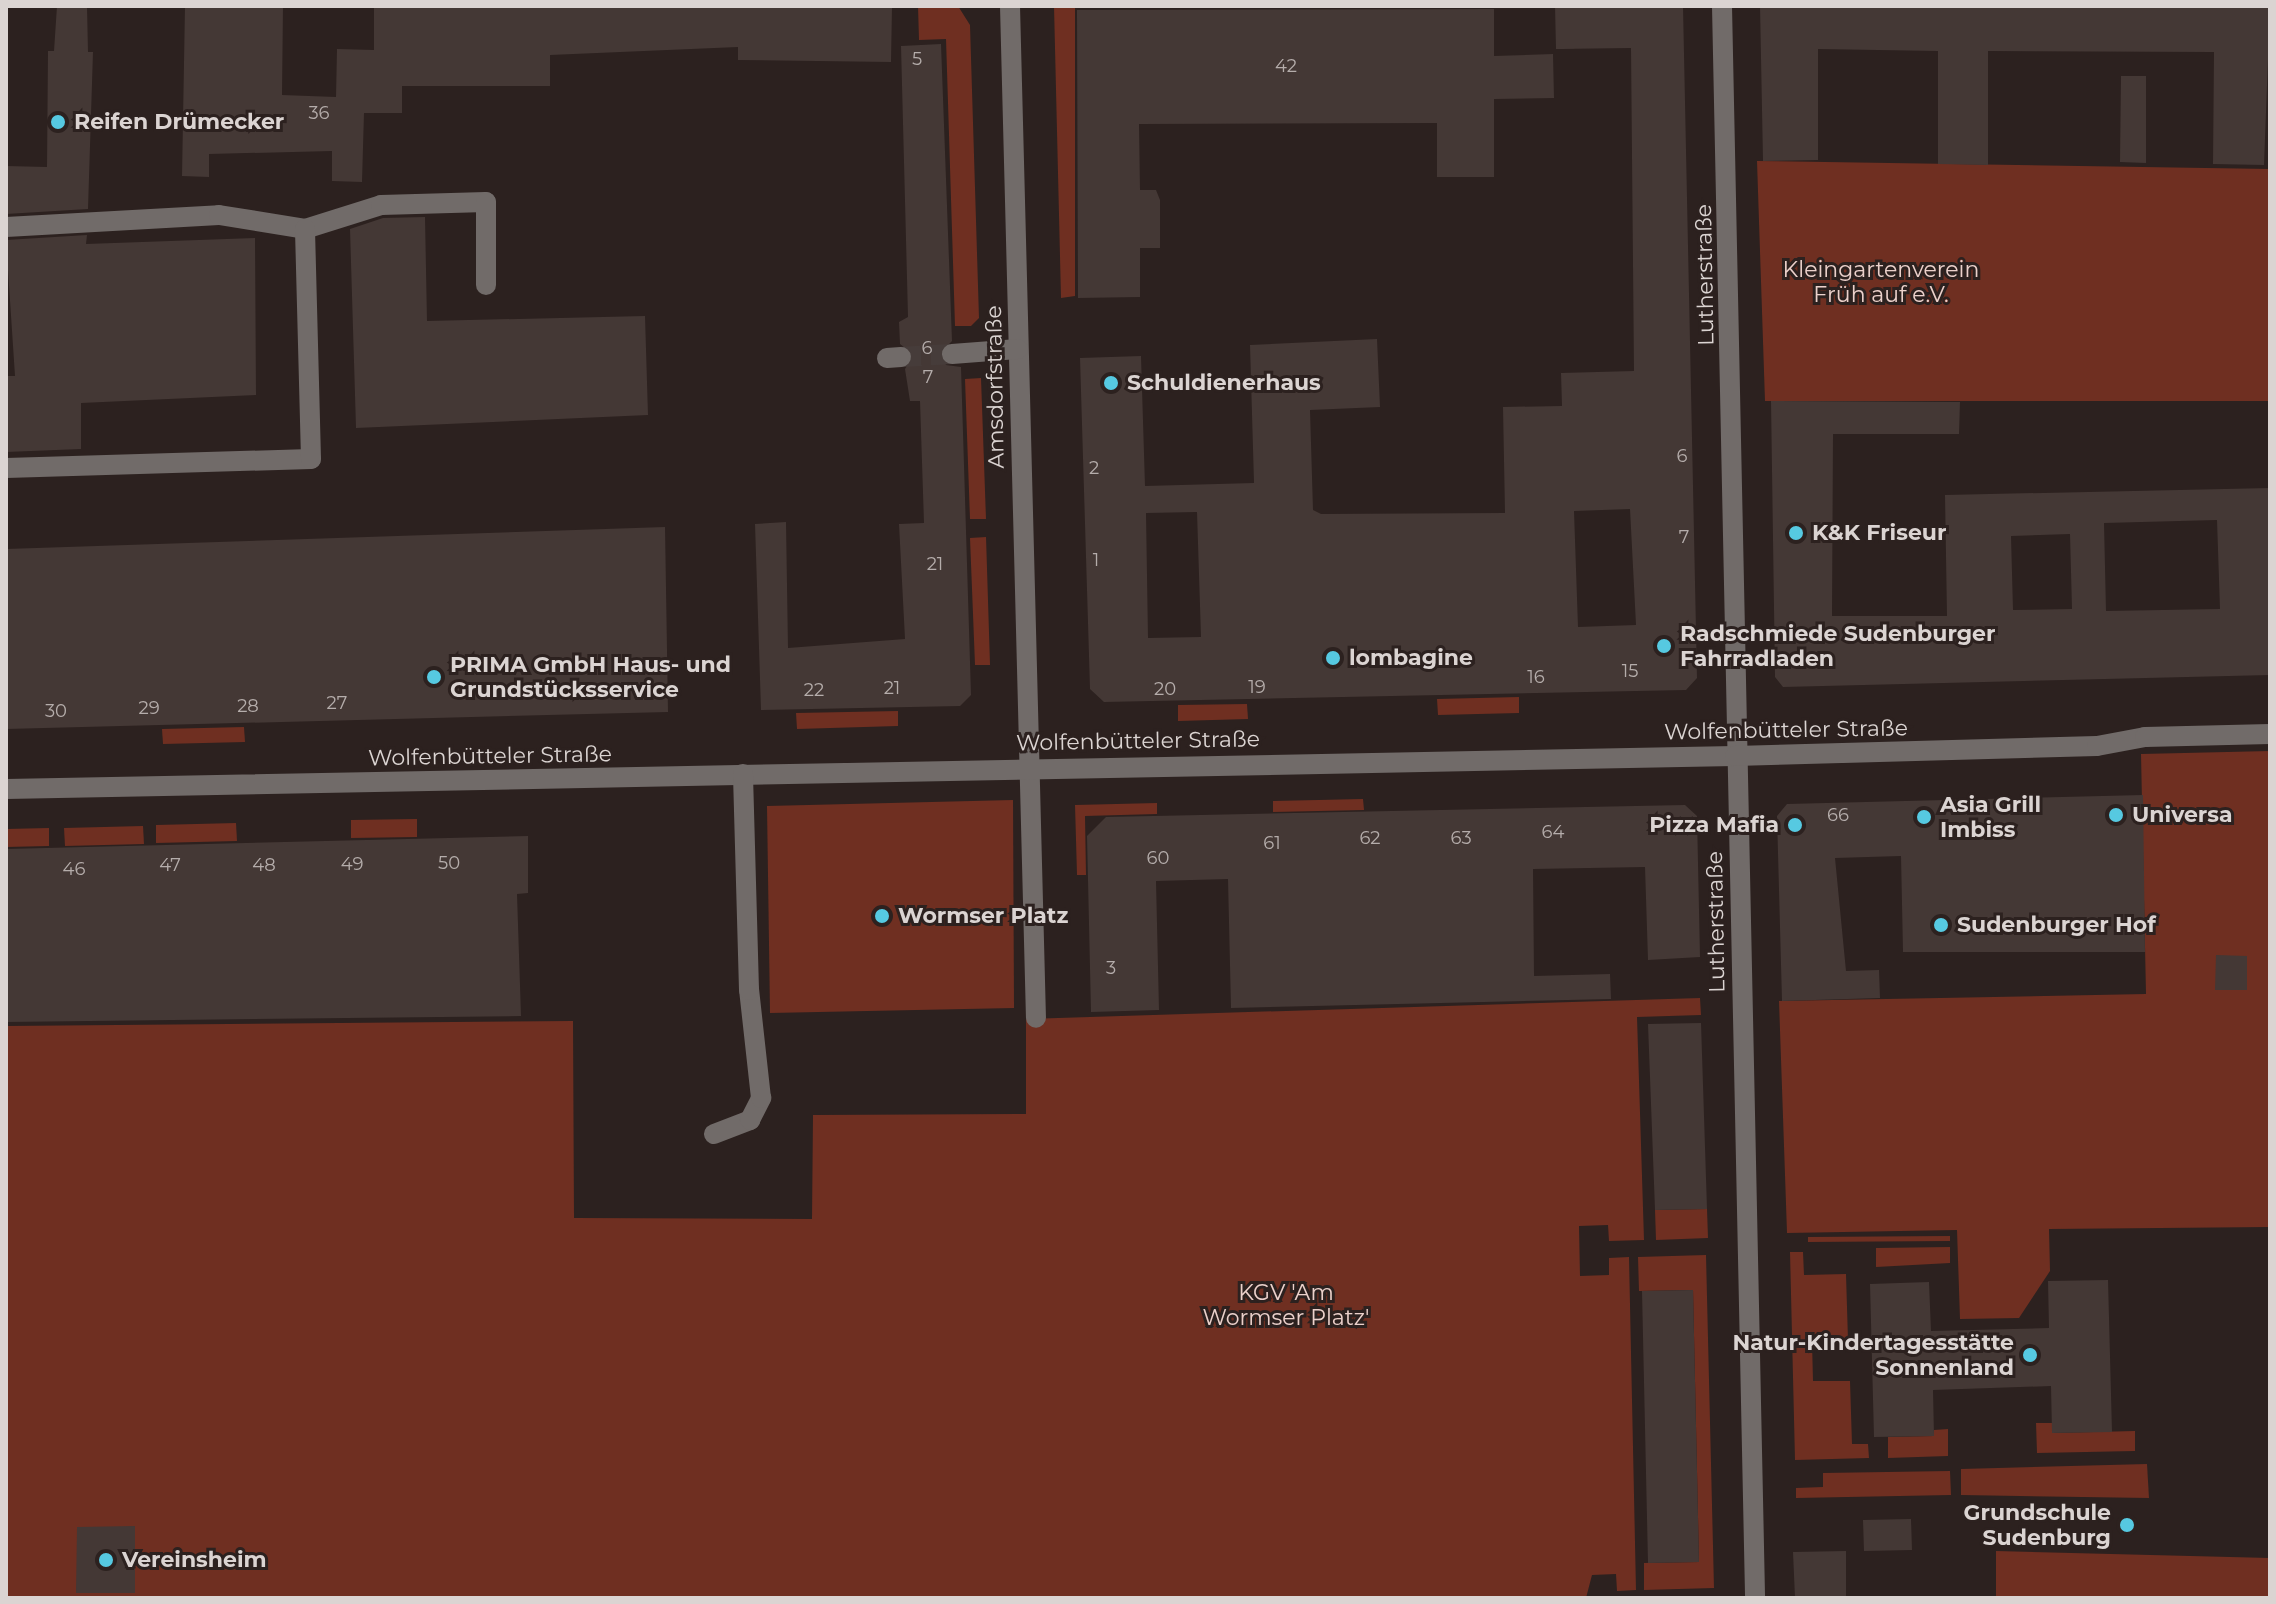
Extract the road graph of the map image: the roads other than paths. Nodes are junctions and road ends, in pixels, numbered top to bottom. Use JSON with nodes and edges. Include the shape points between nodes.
{"nodes":[{"id":1,"x":1010,"y":6,"type":"edge"},
{"id":2,"x":1722,"y":6,"type":"edge"},
{"id":3,"x":6,"y":227,"type":"edge"},
{"id":4,"x":305,"y":229,"type":"junction"},
{"id":5,"x":486,"y":285,"type":"dead end"},
{"id":6,"x":1018,"y":349,"type":"junction"},
{"id":7,"x":952,"y":354,"type":"tunnel mouth"},
{"id":8,"x":6,"y":468,"type":"edge"},
{"id":9,"x":2270,"y":734,"type":"edge"},
{"id":10,"x":1735,"y":756,"type":"junction"},
{"id":11,"x":1029,"y":767,"type":"junction"},
{"id":12,"x":743,"y":774,"type":"junction"},
{"id":13,"x":6,"y":789,"type":"edge"},
{"id":14,"x":1036,"y":1018,"type":"dead end"},
{"id":15,"x":714,"y":1134,"type":"dead end"},
{"id":16,"x":1755,"y":1598,"type":"edge"}],
"edges":[{"from":1,"to":6,"type":"street","name":"Amsdorfstraße"},
{"from":2,"to":10,"type":"street","name":"Lutherstraße"},
{"from":3,"to":4,"type":"street","via":[[219,215]]},
{"from":4,"to":5,"type":"street","via":[[381,205],[486,202]]},
{"from":4,"to":8,"type":"street","via":[[311,459]]},
{"from":6,"to":7,"type":"street"},
{"from":6,"to":11,"type":"street","name":"Amsdorfstraße"},
{"from":9,"to":10,"type":"street","name":"Wolfenbütteler Straße","via":[[2139,738],[2097,746]]},
{"from":10,"to":11,"type":"street","name":"Wolfenbütteler Straße"},
{"from":10,"to":16,"type":"street","name":"Lutherstraße"},
{"from":11,"to":12,"type":"street","name":"Wolfenbütteler Straße"},
{"from":11,"to":14,"type":"street"},
{"from":12,"to":13,"type":"street","name":"Wolfenbütteler Straße"},
{"from":12,"to":15,"type":"street","via":[[749,990],[761,1098],[750,1120]]}]}
